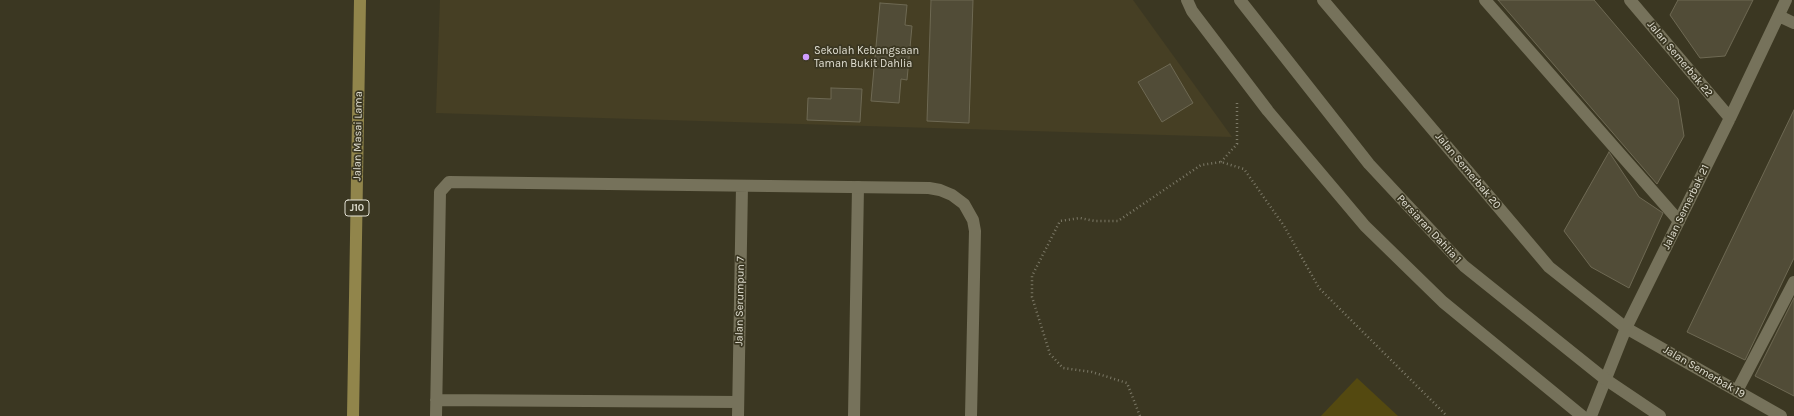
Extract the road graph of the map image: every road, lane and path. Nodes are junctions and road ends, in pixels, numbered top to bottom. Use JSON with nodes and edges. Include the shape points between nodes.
{"nodes":[{"id":1,"x":360,"y":0,"type":"edge"},
{"id":2,"x":1187,"y":0,"type":"edge"},
{"id":3,"x":1240,"y":0,"type":"edge"},
{"id":4,"x":1323,"y":0,"type":"edge"},
{"id":5,"x":1485,"y":0,"type":"edge"},
{"id":6,"x":1630,"y":0,"type":"edge"},
{"id":7,"x":1786,"y":0,"type":"edge"},
{"id":8,"x":1779,"y":16,"type":"junction"},
{"id":9,"x":1794,"y":24,"type":"edge"},
{"id":10,"x":1237,"y":101,"type":"dead end"},
{"id":11,"x":1730,"y":118,"type":"junction"},
{"id":12,"x":1221,"y":162,"type":"junction"},
{"id":13,"x":742,"y":186,"type":"junction"},
{"id":14,"x":858,"y":187,"type":"junction"},
{"id":15,"x":1679,"y":221,"type":"junction"},
{"id":16,"x":1794,"y":282,"type":"edge"},
{"id":17,"x":1626,"y":328,"type":"junction"},
{"id":18,"x":1605,"y":379,"type":"junction"},
{"id":19,"x":1737,"y":391,"type":"junction"},
{"id":20,"x":436,"y":400,"type":"junction"},
{"id":21,"x":738,"y":402,"type":"junction"},
{"id":22,"x":353,"y":416,"type":"edge"},
{"id":23,"x":436,"y":416,"type":"edge"},
{"id":24,"x":738,"y":416,"type":"edge"},
{"id":25,"x":854,"y":416,"type":"edge"},
{"id":26,"x":971,"y":416,"type":"edge"},
{"id":27,"x":1140,"y":416,"type":"edge"},
{"id":28,"x":1447,"y":416,"type":"edge"},
{"id":29,"x":1582,"y":416,"type":"edge"},
{"id":30,"x":1591,"y":416,"type":"edge"},
{"id":31,"x":1660,"y":416,"type":"edge"},
{"id":32,"x":1781,"y":416,"type":"edge"}],
"edges":[{"from":1,"to":22,"type":"main road","name":"Jalan Masai Lama","number":"J10"},
{"from":2,"to":29,"type":"street","via":[[1192,11],[1268,111],[1365,226],[1443,302]]},
{"from":3,"to":18,"type":"street","name":"Persiaran Dahlia 1","via":[[1369,164],[1464,266]]},
{"from":4,"to":17,"type":"street","name":"Jalan Semerbak 20","via":[[1549,267]]},
{"from":5,"to":15,"type":"street"},
{"from":6,"to":11,"type":"street","name":"Jalan Semerbak 22"},
{"from":7,"to":8,"type":"street","name":"Jalan Semerbak 21"},
{"from":8,"to":9,"type":"street"},
{"from":8,"to":11,"type":"street","name":"Jalan Semerbak 21"},
{"from":10,"to":12,"type":"path","via":[[1237,144]]},
{"from":11,"to":15,"type":"street","name":"Jalan Semerbak 21"},
{"from":12,"to":27,"type":"path","via":[[1201,164],[1118,221],[1080,218],[1060,221],[1032,276],[1032,297],[1050,354],[1063,368],[1092,372],[1127,383]]},
{"from":12,"to":28,"type":"path","via":[[1244,169],[1284,226],[1320,288]]},
{"from":13,"to":14,"type":"street"},
{"from":13,"to":20,"type":"street","via":[[449,182],[440,192]]},
{"from":13,"to":21,"type":"street","name":"Jalan Serumpun 7"},
{"from":14,"to":25,"type":"street"},
{"from":14,"to":26,"type":"street","via":[[940,190],[964,204],[973,220],[975,231]]},
{"from":15,"to":17,"type":"street","name":"Jalan Semerbak 21"},
{"from":16,"to":19,"type":"street"},
{"from":17,"to":18,"type":"street","name":"Jalan Semerbak 21"},
{"from":17,"to":19,"type":"street","name":"Jalan Semerbak 19"},
{"from":18,"to":30,"type":"street","name":"Jalan Semerbak 21"},
{"from":18,"to":31,"type":"street","name":"Persiaran Dahlia 1"},
{"from":19,"to":32,"type":"street","name":"Jalan Semerbak 19"},
{"from":20,"to":21,"type":"street"},
{"from":20,"to":23,"type":"street"},
{"from":21,"to":24,"type":"street","name":"Jalan Serumpun 7"}]}
